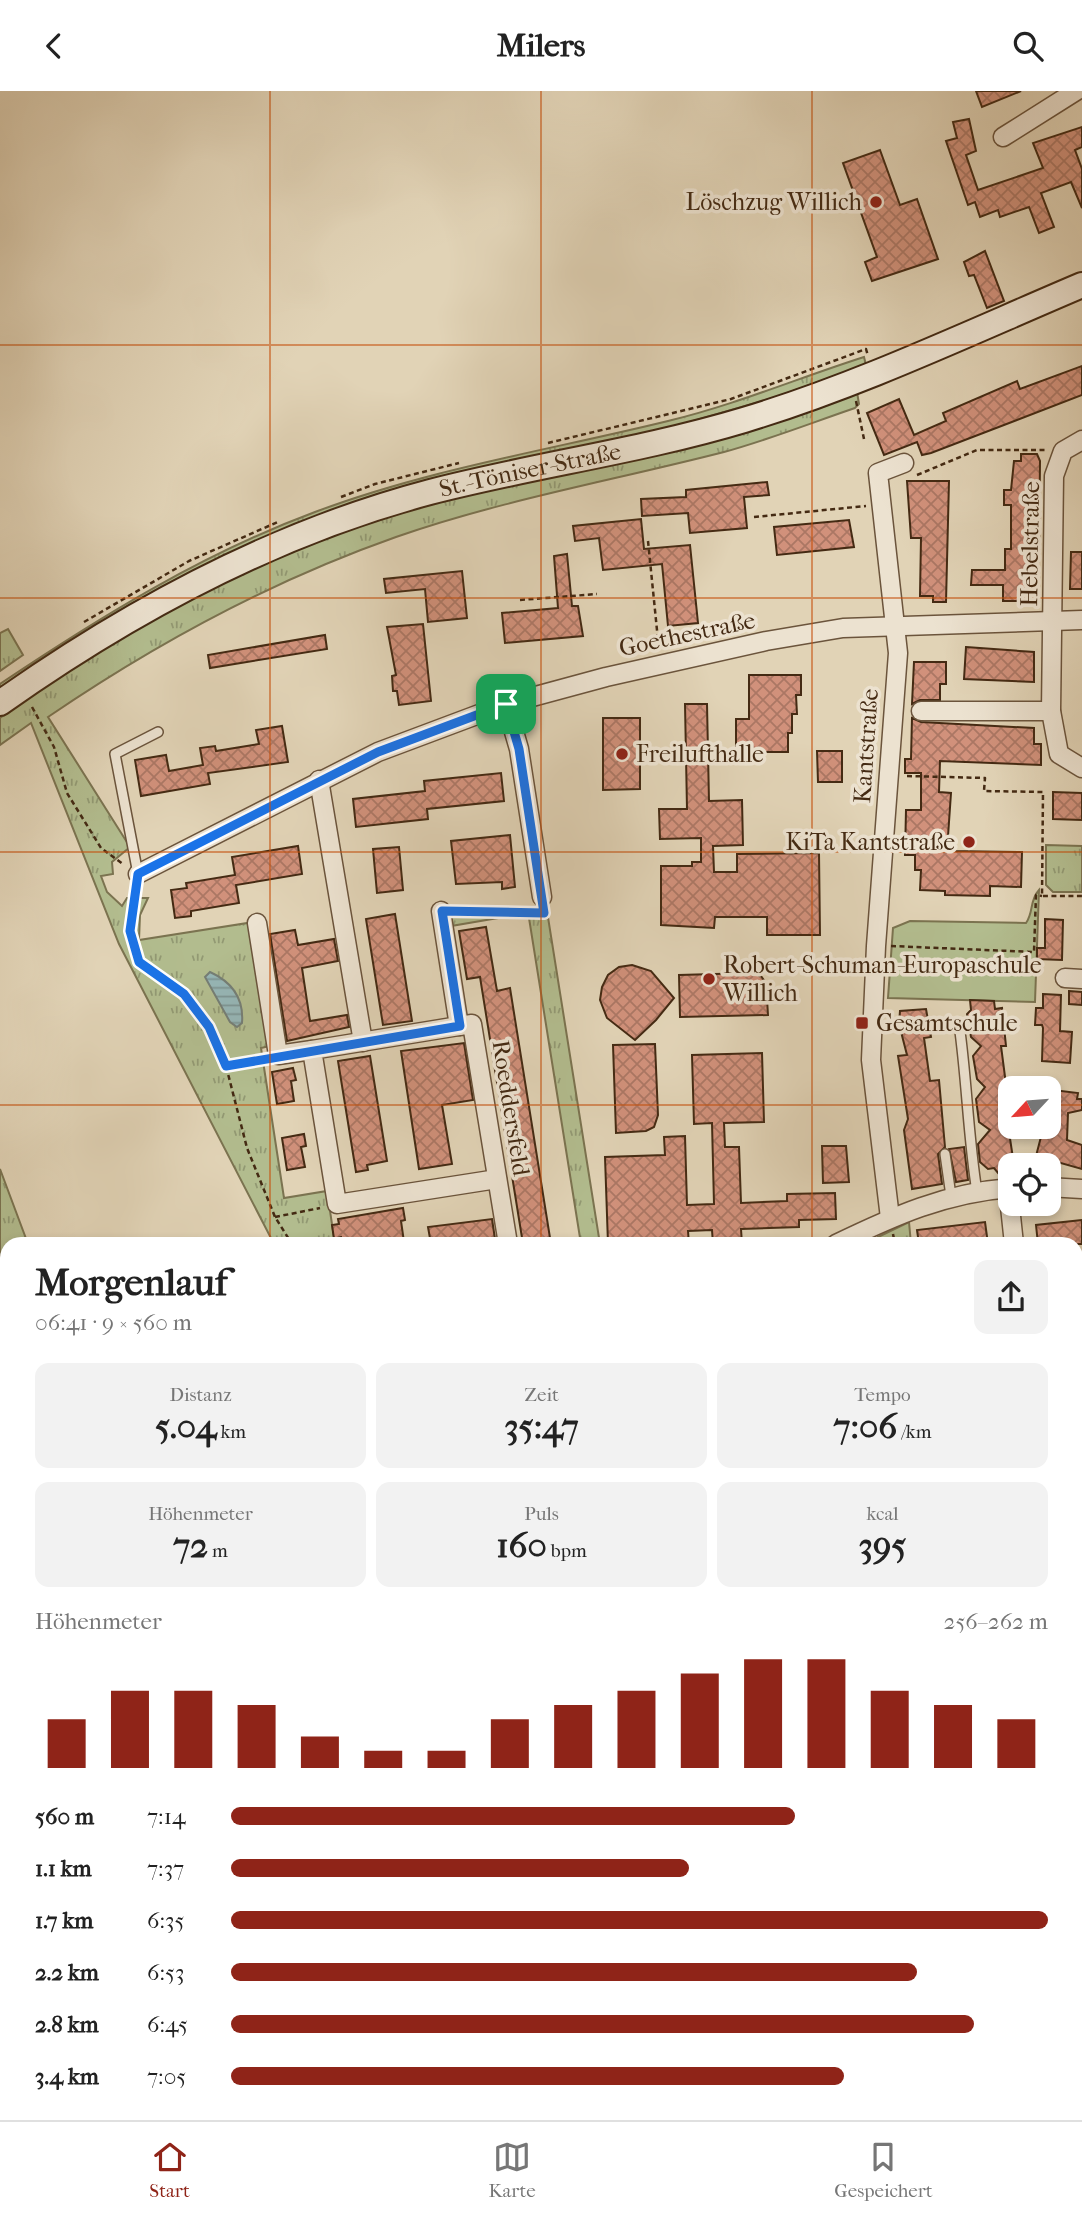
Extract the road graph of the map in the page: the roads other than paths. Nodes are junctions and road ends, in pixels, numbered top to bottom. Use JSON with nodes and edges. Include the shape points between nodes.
{"nodes":[{"id":1,"x":1076,"y":91,"type":"edge"},
{"id":2,"x":1003,"y":137,"type":"dead end"},
{"id":3,"x":1082,"y":285,"type":"edge"},
{"id":4,"x":1082,"y":440,"type":"edge"},
{"id":5,"x":904,"y":463,"type":"road end"},
{"id":6,"x":1052,"y":620,"type":"junction"},
{"id":7,"x":1082,"y":620,"type":"edge"},
{"id":8,"x":897,"y":627,"type":"junction"},
{"id":9,"x":0,"y":703,"type":"edge"},
{"id":10,"x":506,"y":704,"type":"junction"},
{"id":11,"x":921,"y":711,"type":"dead end"},
{"id":12,"x":1051,"y":711,"type":"junction"},
{"id":13,"x":158,"y":732,"type":"dead end"},
{"id":14,"x":1082,"y":768,"type":"edge"},
{"id":15,"x":319,"y":780,"type":"junction"},
{"id":16,"x":138,"y":874,"type":"joint"},
{"id":17,"x":542,"y":897,"type":"road end"},
{"id":18,"x":442,"y":911,"type":"road end"},
{"id":19,"x":257,"y":923,"type":"dead end"},
{"id":20,"x":959,"y":1024,"type":"dead end"},
{"id":21,"x":460,"y":1026,"type":"junction"},
{"id":22,"x":363,"y":1042,"type":"junction"},
{"id":23,"x":312,"y":1050,"type":"junction"},
{"id":24,"x":945,"y":1154,"type":"dead end"},
{"id":25,"x":497,"y":1179,"type":"junction"},
{"id":26,"x":1061,"y":1188,"type":"edge"},
{"id":27,"x":998,"y":1189,"type":"edge"},
{"id":28,"x":1082,"y":1189,"type":"edge"},
{"id":29,"x":977,"y":1192,"type":"junction"},
{"id":30,"x":951,"y":1196,"type":"junction"},
{"id":31,"x":1012,"y":1216,"type":"edge"},
{"id":32,"x":890,"y":1218,"type":"junction"},
{"id":33,"x":507,"y":1237,"type":"edge"},
{"id":34,"x":851,"y":1237,"type":"edge"},
{"id":35,"x":1013,"y":1237,"type":"edge"}],
"edges":[{"from":1,"to":2,"type":"street"},
{"from":3,"to":9,"type":"main road","name":"St.-Töniser-Straße","via":[[892,365],[745,420],[429,492],[315,530],[215,574],[111,629]]},
{"from":4,"to":6,"type":"street","name":"Hebelstraße","via":[[1063,451],[1054,476]]},
{"from":5,"to":8,"type":"street","name":"Kantstraße","via":[[878,473]]},
{"from":6,"to":7,"type":"street","name":"Goethestraße"},
{"from":6,"to":8,"type":"street","name":"Goethestraße"},
{"from":6,"to":12,"type":"street","name":"Hebelstraße"},
{"from":8,"to":10,"type":"street","name":"Goethestraße","via":[[843,628],[661,663]]},
{"from":8,"to":32,"type":"street","name":"Kantstraße","via":[[871,1060]]},
{"from":10,"to":15,"type":"street","name":"Goethestraße","via":[[378,752]]},
{"from":10,"to":17,"type":"street","via":[[519,749]]},
{"from":11,"to":12,"type":"street"},
{"from":12,"to":14,"type":"street","name":"Hebelstraße","via":[[1059,754]]},
{"from":13,"to":16,"type":"lane","via":[[115,754]]},
{"from":15,"to":16,"type":"street","name":"Goethestraße"},
{"from":15,"to":22,"type":"street"},
{"from":18,"to":21,"type":"street","name":"Roeddersfeld"},
{"from":19,"to":23,"type":"street","via":[[278,1055]]},
{"from":20,"to":29,"type":"lane"},
{"from":21,"to":22,"type":"street"},
{"from":21,"to":25,"type":"street","name":"Roeddersfeld","via":[[472,1024]]},
{"from":22,"to":23,"type":"street"},
{"from":23,"to":25,"type":"street","via":[[337,1205]]},
{"from":24,"to":30,"type":"lane"},
{"from":25,"to":33,"type":"street","name":"Roeddersfeld"},
{"from":26,"to":28,"type":"street"},
{"from":27,"to":29,"type":"street"},
{"from":29,"to":30,"type":"street"},
{"from":30,"to":32,"type":"street"},
{"from":31,"to":35,"type":"street"},
{"from":32,"to":34,"type":"street"}]}
